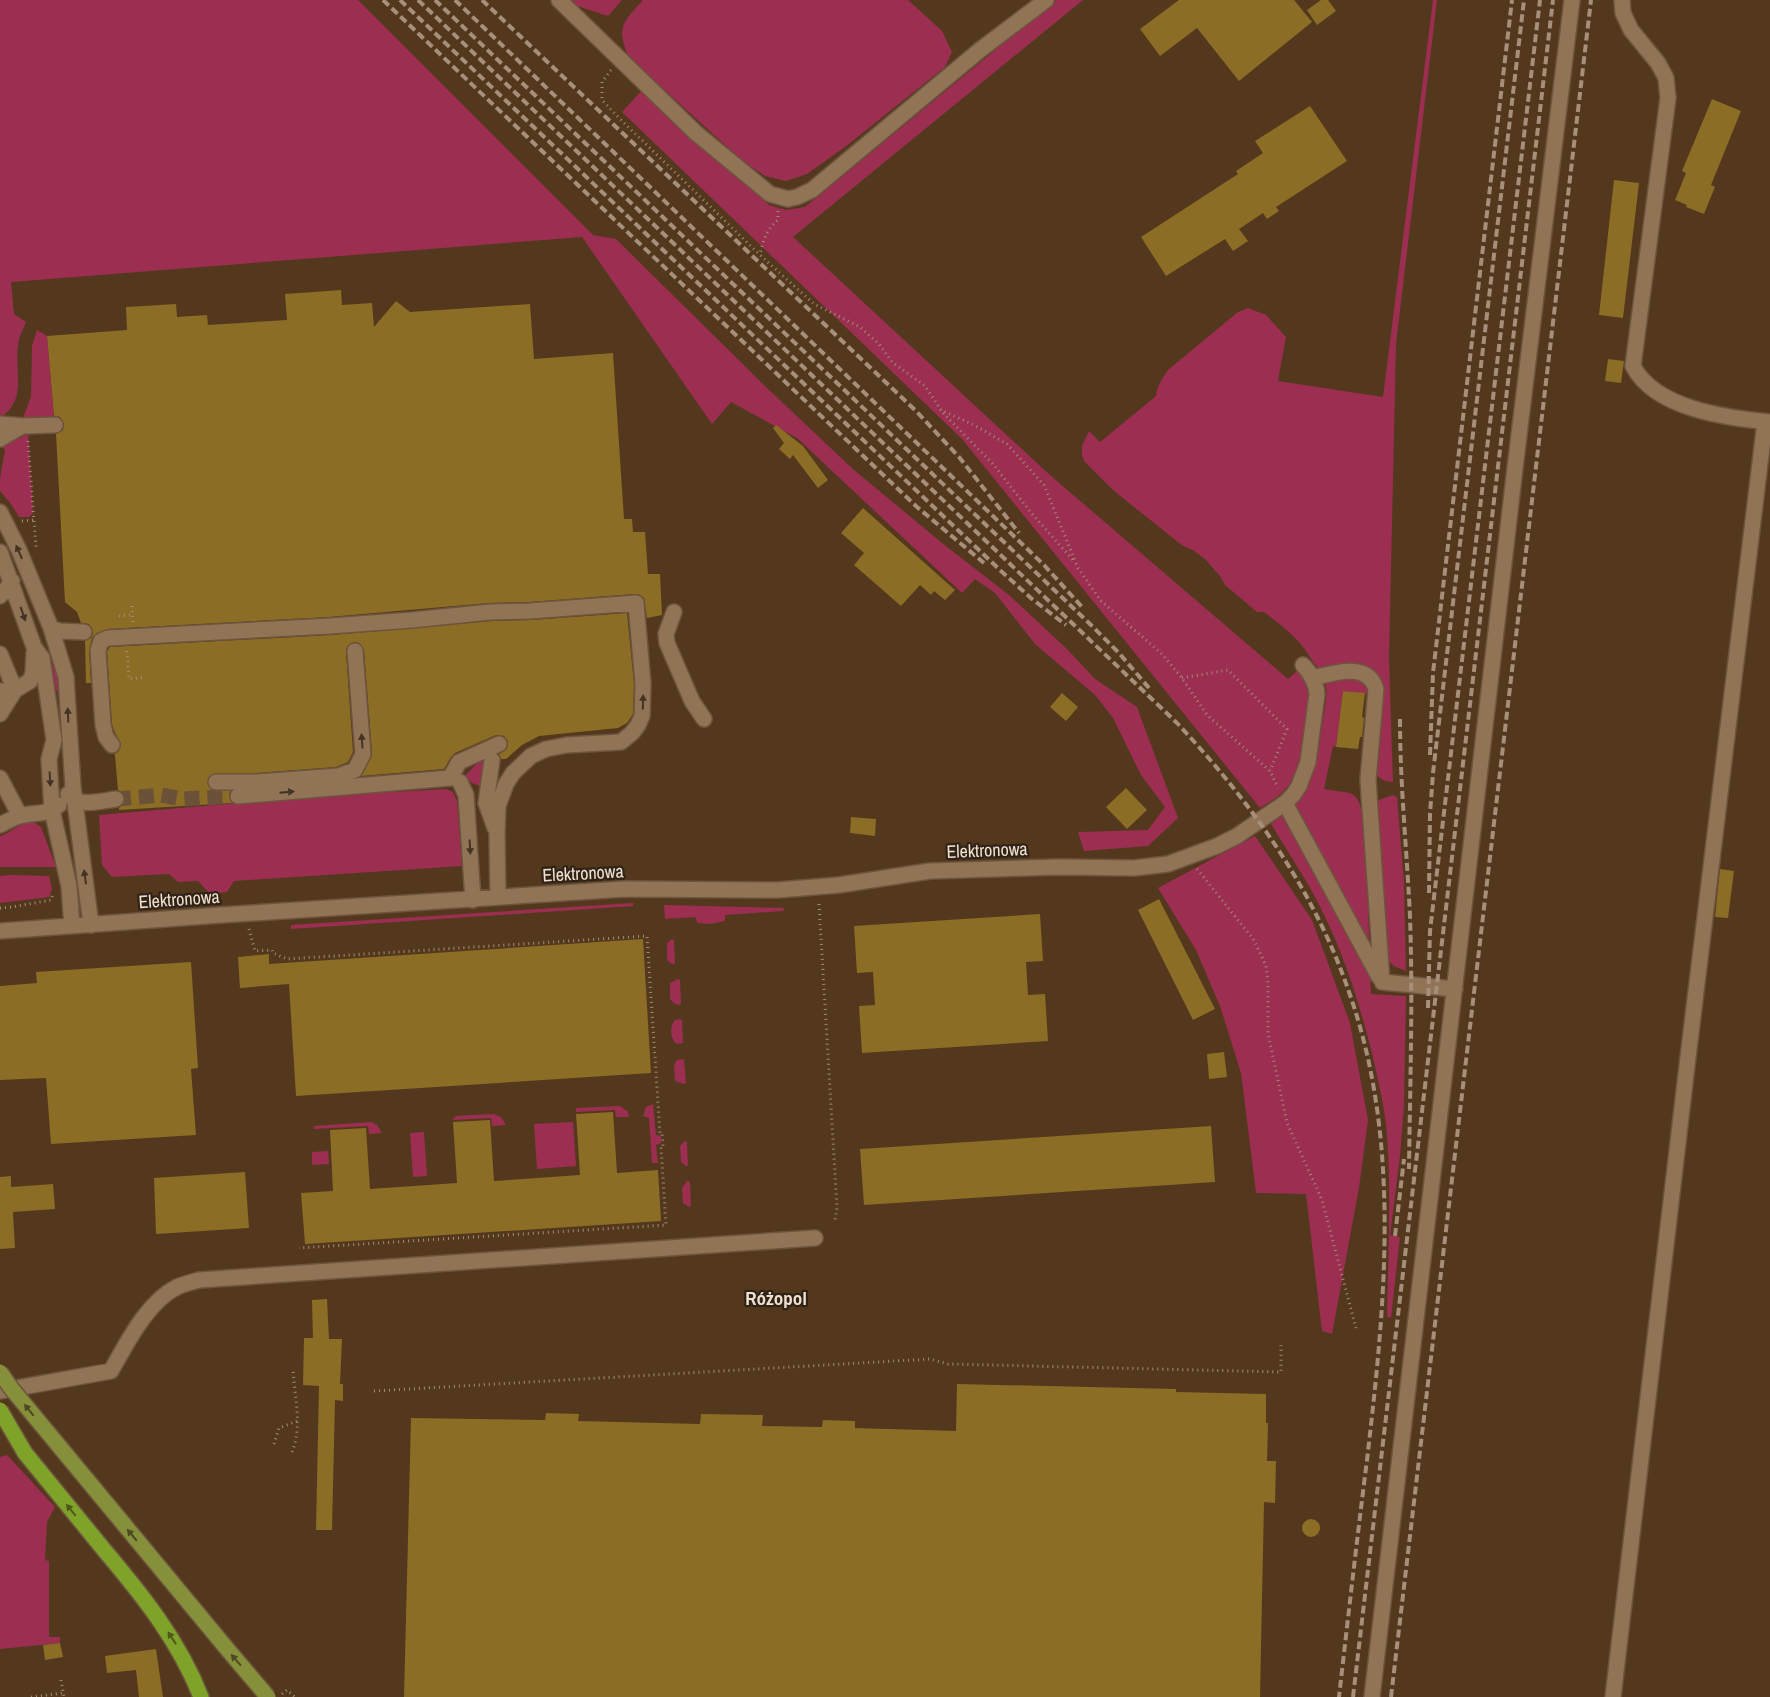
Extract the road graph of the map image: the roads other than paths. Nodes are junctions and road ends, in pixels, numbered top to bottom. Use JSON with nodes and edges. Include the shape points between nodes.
{"nodes":[{"id":1,"x":558,"y":0,"type":"edge"},
{"id":2,"x":1046,"y":0,"type":"edge"},
{"id":3,"x":1572,"y":0,"type":"edge"},
{"id":4,"x":1622,"y":0,"type":"edge"},
{"id":5,"x":1768,"y":422,"type":"edge"},
{"id":6,"x":0,"y":424,"type":"edge"},
{"id":7,"x":55,"y":425,"type":"dead end"},
{"id":8,"x":23,"y":426,"type":"junction"},
{"id":9,"x":0,"y":440,"type":"edge"},
{"id":10,"x":0,"y":512,"type":"edge"},
{"id":11,"x":0,"y":552,"type":"edge"},
{"id":12,"x":12,"y":581,"type":"junction"},
{"id":13,"x":0,"y":596,"type":"edge"},
{"id":14,"x":674,"y":612,"type":"dead end"},
{"id":15,"x":52,"y":628,"type":"junction"},
{"id":16,"x":84,"y":632,"type":"dead end"},
{"id":17,"x":34,"y":646,"type":"junction"},
{"id":18,"x":355,"y":651,"type":"dead end"},
{"id":19,"x":1302,"y":665,"type":"dead end"},
{"id":20,"x":4,"y":672,"type":"edge"},
{"id":21,"x":1313,"y":678,"type":"junction"},
{"id":22,"x":2,"y":709,"type":"edge"},
{"id":23,"x":704,"y":719,"type":"dead end"},
{"id":24,"x":54,"y":740,"type":"junction"},
{"id":25,"x":499,"y":744,"type":"dead end"},
{"id":26,"x":112,"y":745,"type":"dead end"},
{"id":27,"x":492,"y":760,"type":"dead end"},
{"id":28,"x":0,"y":778,"type":"edge"},
{"id":29,"x":216,"y":782,"type":"dead end"},
{"id":30,"x":460,"y":782,"type":"dead end"},
{"id":31,"x":503,"y":791,"type":"junction"},
{"id":32,"x":72,"y":795,"type":"junction"},
{"id":33,"x":238,"y":796,"type":"tunnel mouth"},
{"id":34,"x":0,"y":798,"type":"edge"},
{"id":35,"x":116,"y":799,"type":"tunnel mouth"},
{"id":36,"x":486,"y":803,"type":"junction"},
{"id":37,"x":1285,"y":803,"type":"junction"},
{"id":38,"x":52,"y":810,"type":"junction"},
{"id":39,"x":24,"y":813,"type":"junction"},
{"id":40,"x":468,"y":820,"type":"junction"},
{"id":41,"x":0,"y":824,"type":"edge"},
{"id":42,"x":57,"y":832,"type":"junction"},
{"id":43,"x":497,"y":834,"type":"junction"},
{"id":44,"x":498,"y":897,"type":"junction"},
{"id":45,"x":473,"y":900,"type":"junction"},
{"id":46,"x":91,"y":925,"type":"junction"},
{"id":47,"x":72,"y":926,"type":"junction"},
{"id":48,"x":0,"y":931,"type":"edge"},
{"id":49,"x":1382,"y":982,"type":"junction"},
{"id":50,"x":1455,"y":989,"type":"junction"},
{"id":51,"x":814,"y":1238,"type":"dead end"},
{"id":52,"x":0,"y":1372,"type":"edge"},
{"id":53,"x":0,"y":1391,"type":"edge"},
{"id":54,"x":0,"y":1410,"type":"edge"},
{"id":55,"x":275,"y":1696,"type":"edge"},
{"id":56,"x":201,"y":1697,"type":"edge"},
{"id":57,"x":1372,"y":1697,"type":"edge"},
{"id":58,"x":1613,"y":1697,"type":"edge"}],
"edges":[{"from":1,"to":2,"type":"street","via":[[696,133],[770,194],[780,198],[797,197],[812,190],[980,50]]},
{"from":3,"to":50,"type":"street"},
{"from":4,"to":5,"type":"street","via":[[1623,13],[1631,30],[1666,78],[1668,98],[1633,366],[1643,380],[1680,403],[1717,414]]},
{"from":5,"to":58,"type":"street","via":[[1685,1083]]},
{"from":6,"to":8,"type":"street"},
{"from":7,"to":8,"type":"street"},
{"from":8,"to":9,"type":"street"},
{"from":15,"to":10,"type":"street","one_way":true},
{"from":11,"to":12,"type":"street"},
{"from":12,"to":13,"type":"street"},
{"from":12,"to":17,"type":"street","one_way":true},
{"from":14,"to":23,"type":"street","via":[[666,634],[667,643],[692,701]]},
{"from":15,"to":16,"type":"street"},
{"from":32,"to":15,"type":"street","one_way":true,"via":[[66,677]]},
{"from":17,"to":20,"type":"street","via":[[30,681]]},
{"from":17,"to":24,"type":"street","via":[[42,658]]},
{"from":29,"to":18,"type":"street","one_way":true,"via":[[338,776],[355,770],[362,754]]},
{"from":19,"to":21,"type":"street"},
{"from":20,"to":22,"type":"street"},
{"from":21,"to":37,"type":"street","name":"Elektronowa","via":[[1318,694],[1311,753],[1299,786]]},
{"from":21,"to":49,"type":"street","via":[[1340,670],[1358,672],[1374,682],[1376,688],[1368,780]]},
{"from":24,"to":32,"type":"street","via":[[61,760],[64,787]]},
{"from":24,"to":38,"type":"street","one_way":true,"via":[[49,759]]},
{"from":33,"to":25,"type":"street","one_way":true,"via":[[450,778],[459,762]]},
{"from":31,"to":26,"type":"street","one_way":true,"via":[[520,764],[546,749],[621,742],[632,733],[642,716],[643,684],[636,603],[330,626],[108,638],[101,642],[98,650],[103,725],[106,738]]},
{"from":27,"to":36,"type":"street"},
{"from":28,"to":39,"type":"street"},
{"from":30,"to":40,"type":"street","via":[[466,795]]},
{"from":31,"to":36,"type":"street"},
{"from":31,"to":43,"type":"street","via":[[498,806]]},
{"from":32,"to":35,"type":"street","via":[[86,803]]},
{"from":32,"to":38,"type":"street"},
{"from":46,"to":32,"type":"street","one_way":true},
{"from":34,"to":39,"type":"street"},
{"from":36,"to":40,"type":"street"},
{"from":36,"to":43,"type":"street"},
{"from":37,"to":44,"type":"street","name":"Elektronowa","via":[[1237,836],[1168,864],[1134,868],[930,871],[839,885],[778,890],[625,889]]},
{"from":37,"to":49,"type":"street"},
{"from":38,"to":39,"type":"street"},
{"from":38,"to":42,"type":"street"},
{"from":39,"to":41,"type":"street"},
{"from":39,"to":42,"type":"street"},
{"from":40,"to":45,"type":"street","one_way":true},
{"from":42,"to":47,"type":"street","via":[[69,886]]},
{"from":43,"to":44,"type":"street"},
{"from":44,"to":45,"type":"street","name":"Elektronowa"},
{"from":45,"to":46,"type":"street","name":"Elektronowa"},
{"from":46,"to":47,"type":"street","name":"Elektronowa"},
{"from":47,"to":48,"type":"street","name":"Elektronowa"},
{"from":49,"to":50,"type":"street"},
{"from":50,"to":57,"type":"street"},
{"from":51,"to":53,"type":"street","via":[[199,1280],[176,1288],[158,1302],[136,1328],[111,1371]]},
{"from":55,"to":52,"type":"main road","one_way":true,"bridge":true,"via":[[109,1508]]},
{"from":56,"to":54,"type":"highway","one_way":true,"bridge":true,"via":[[186,1662],[164,1626],[25,1453]]}]}
